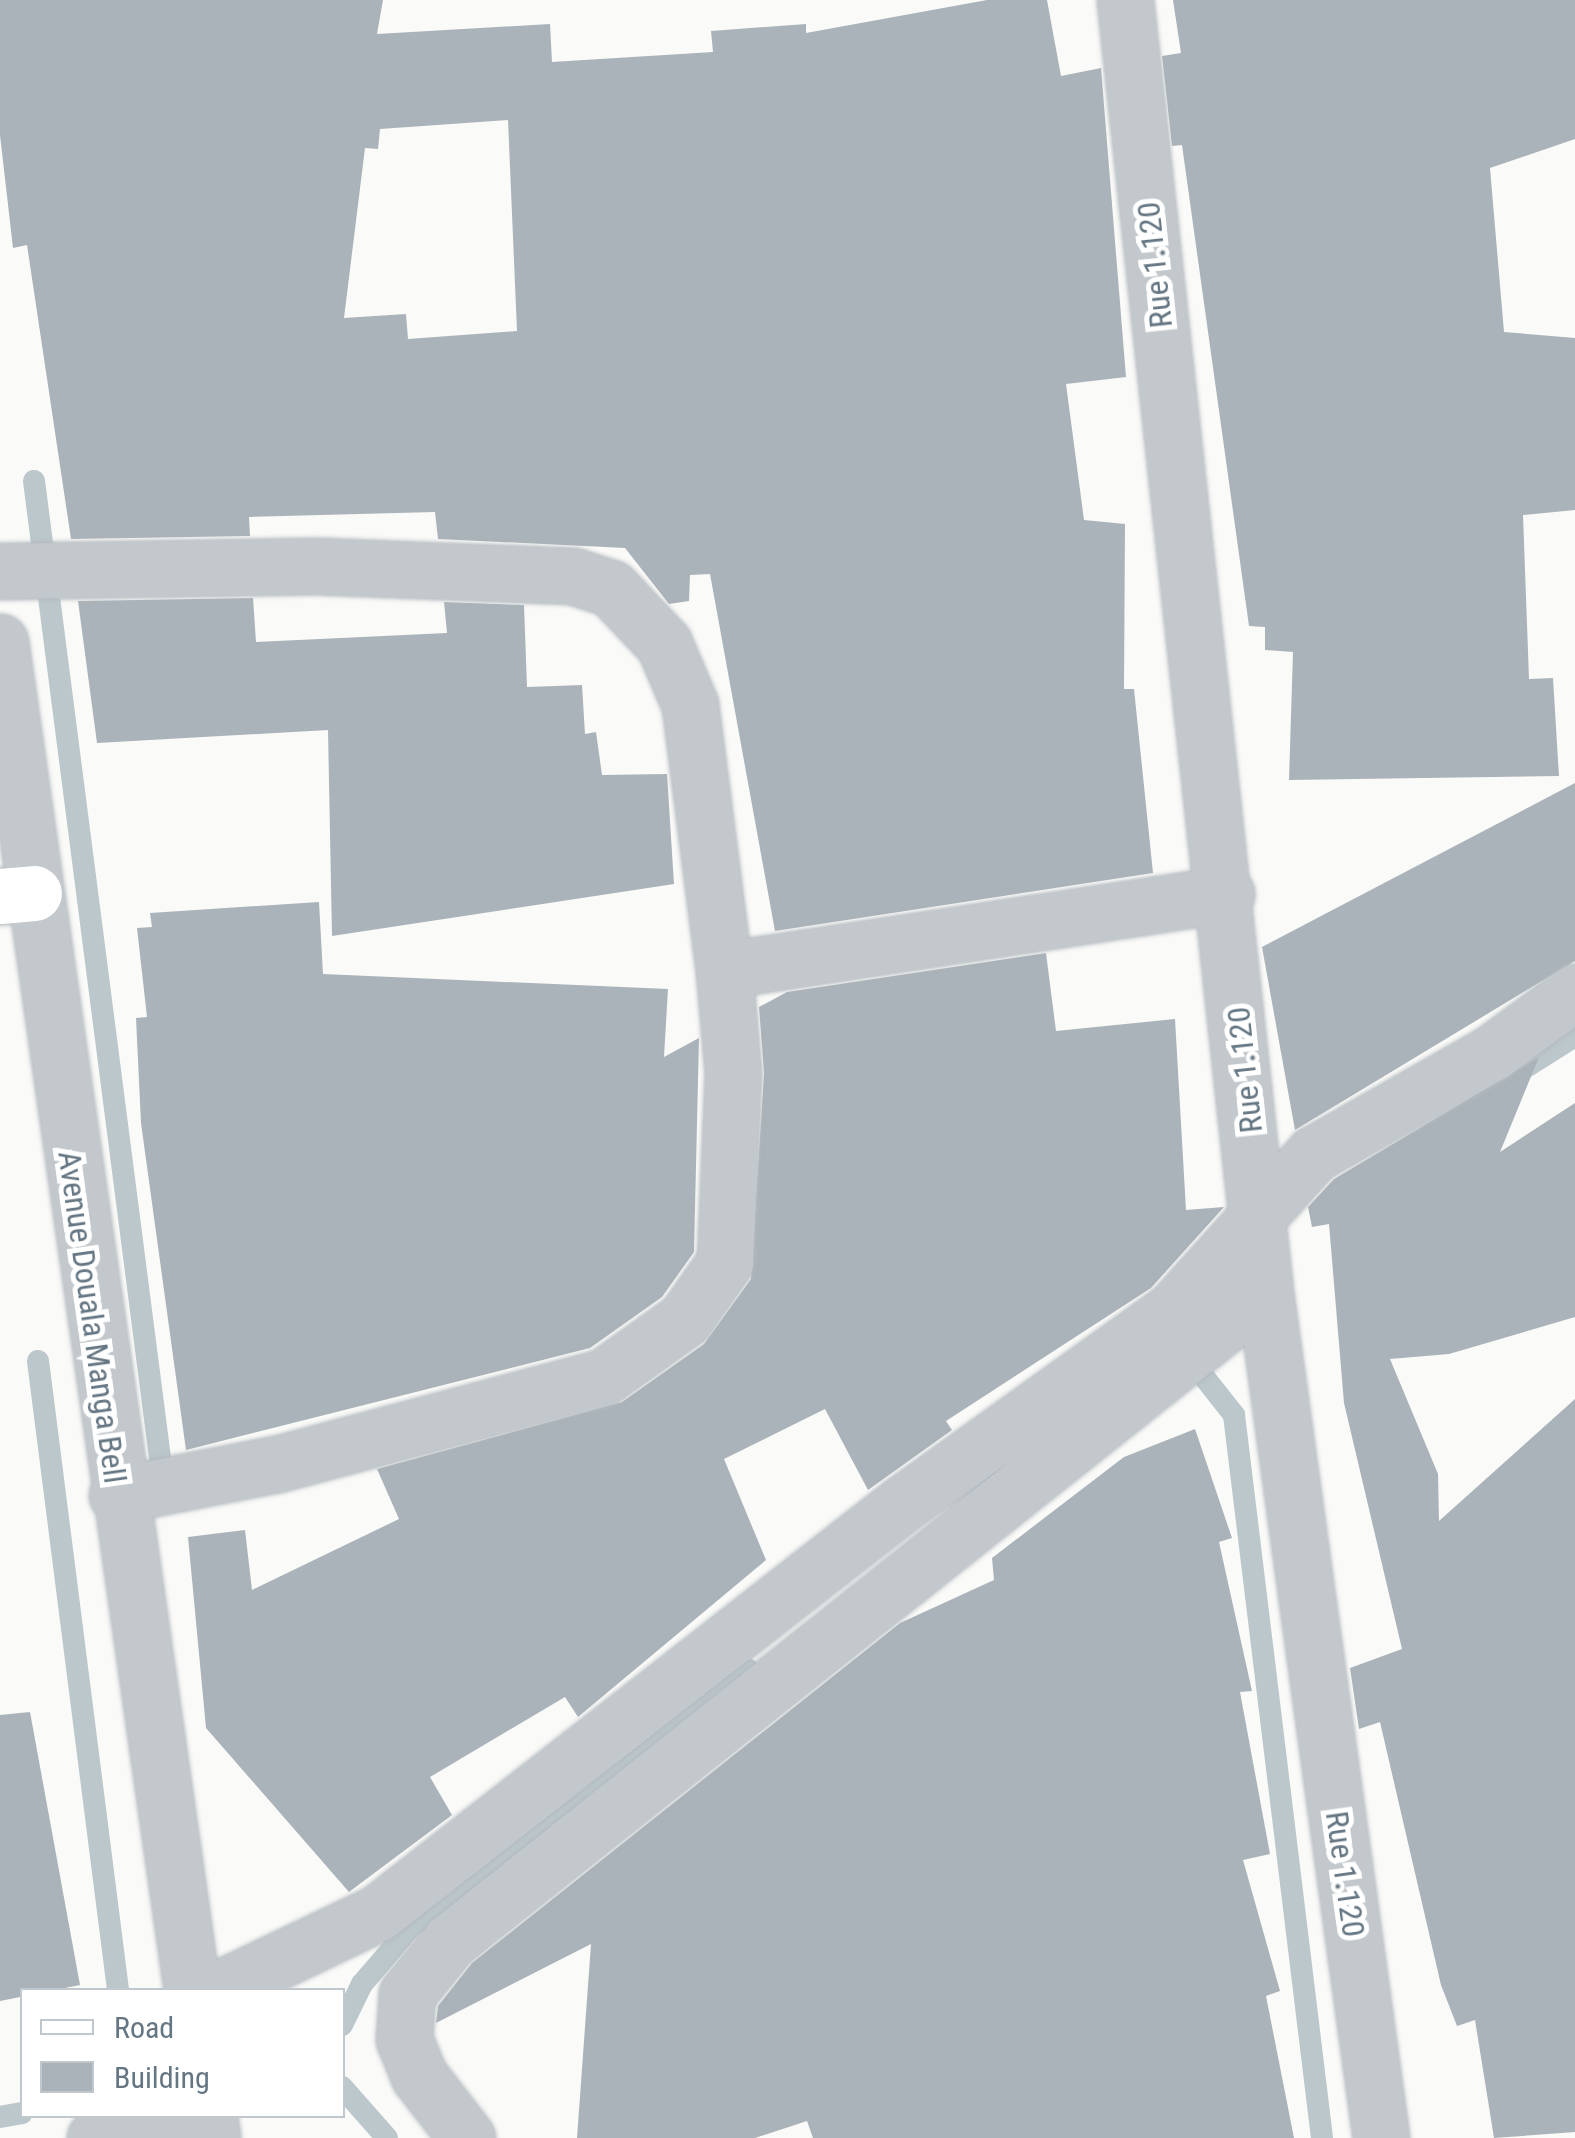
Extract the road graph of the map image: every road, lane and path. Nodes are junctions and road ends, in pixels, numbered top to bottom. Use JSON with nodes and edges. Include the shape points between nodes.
{"nodes":[{"id":1,"x":1126,"y":0,"type":"edge"},
{"id":2,"x":0,"y":571,"type":"edge"},
{"id":3,"x":0,"y":642,"type":"edge"},
{"id":4,"x":1226,"y":894,"type":"junction"},
{"id":5,"x":17,"y":895,"type":"edge"},
{"id":6,"x":724,"y":970,"type":"junction"},
{"id":7,"x":1575,"y":992,"type":"edge"},
{"id":8,"x":1256,"y":1210,"type":"junction"},
{"id":9,"x":1265,"y":1293,"type":"junction"},
{"id":10,"x":117,"y":1494,"type":"junction"},
{"id":11,"x":192,"y":1988,"type":"edge"},
{"id":12,"x":221,"y":1988,"type":"edge"},
{"id":13,"x":210,"y":2125,"type":"edge"},
{"id":14,"x":95,"y":2138,"type":"edge"},
{"id":15,"x":467,"y":2138,"type":"edge"},
{"id":16,"x":1382,"y":2138,"type":"edge"}],
"edges":[{"from":1,"to":4,"type":"street","name":"Rue 1.120"},
{"from":2,"to":6,"type":"street","via":[[316,566],[573,576],[611,588],[664,644],[690,705]]},
{"from":3,"to":5,"type":"street","name":"Avenue Douala Manga Bell"},
{"from":4,"to":6,"type":"street"},
{"from":4,"to":8,"type":"street","name":"Rue 1.120"},
{"from":5,"to":10,"type":"street","name":"Avenue Douala Manga Bell"},
{"from":6,"to":10,"type":"street","via":[[733,1072],[725,1262],[685,1319],[604,1377],[276,1464]]},
{"from":7,"to":8,"type":"street","via":[[1492,1053],[1314,1154]]},
{"from":8,"to":9,"type":"street","name":"Rue 1.120"},
{"from":8,"to":12,"type":"street","via":[[1172,1311],[902,1504],[378,1913]]},
{"from":9,"to":15,"type":"street","via":[[450,1941],[407,1994],[404,2038],[418,2076]]},
{"from":9,"to":16,"type":"street","name":"Rue 1.120"},
{"from":10,"to":11,"type":"street","name":"Avenue Douala Manga Bell"},
{"from":13,"to":14,"type":"street"}]}
